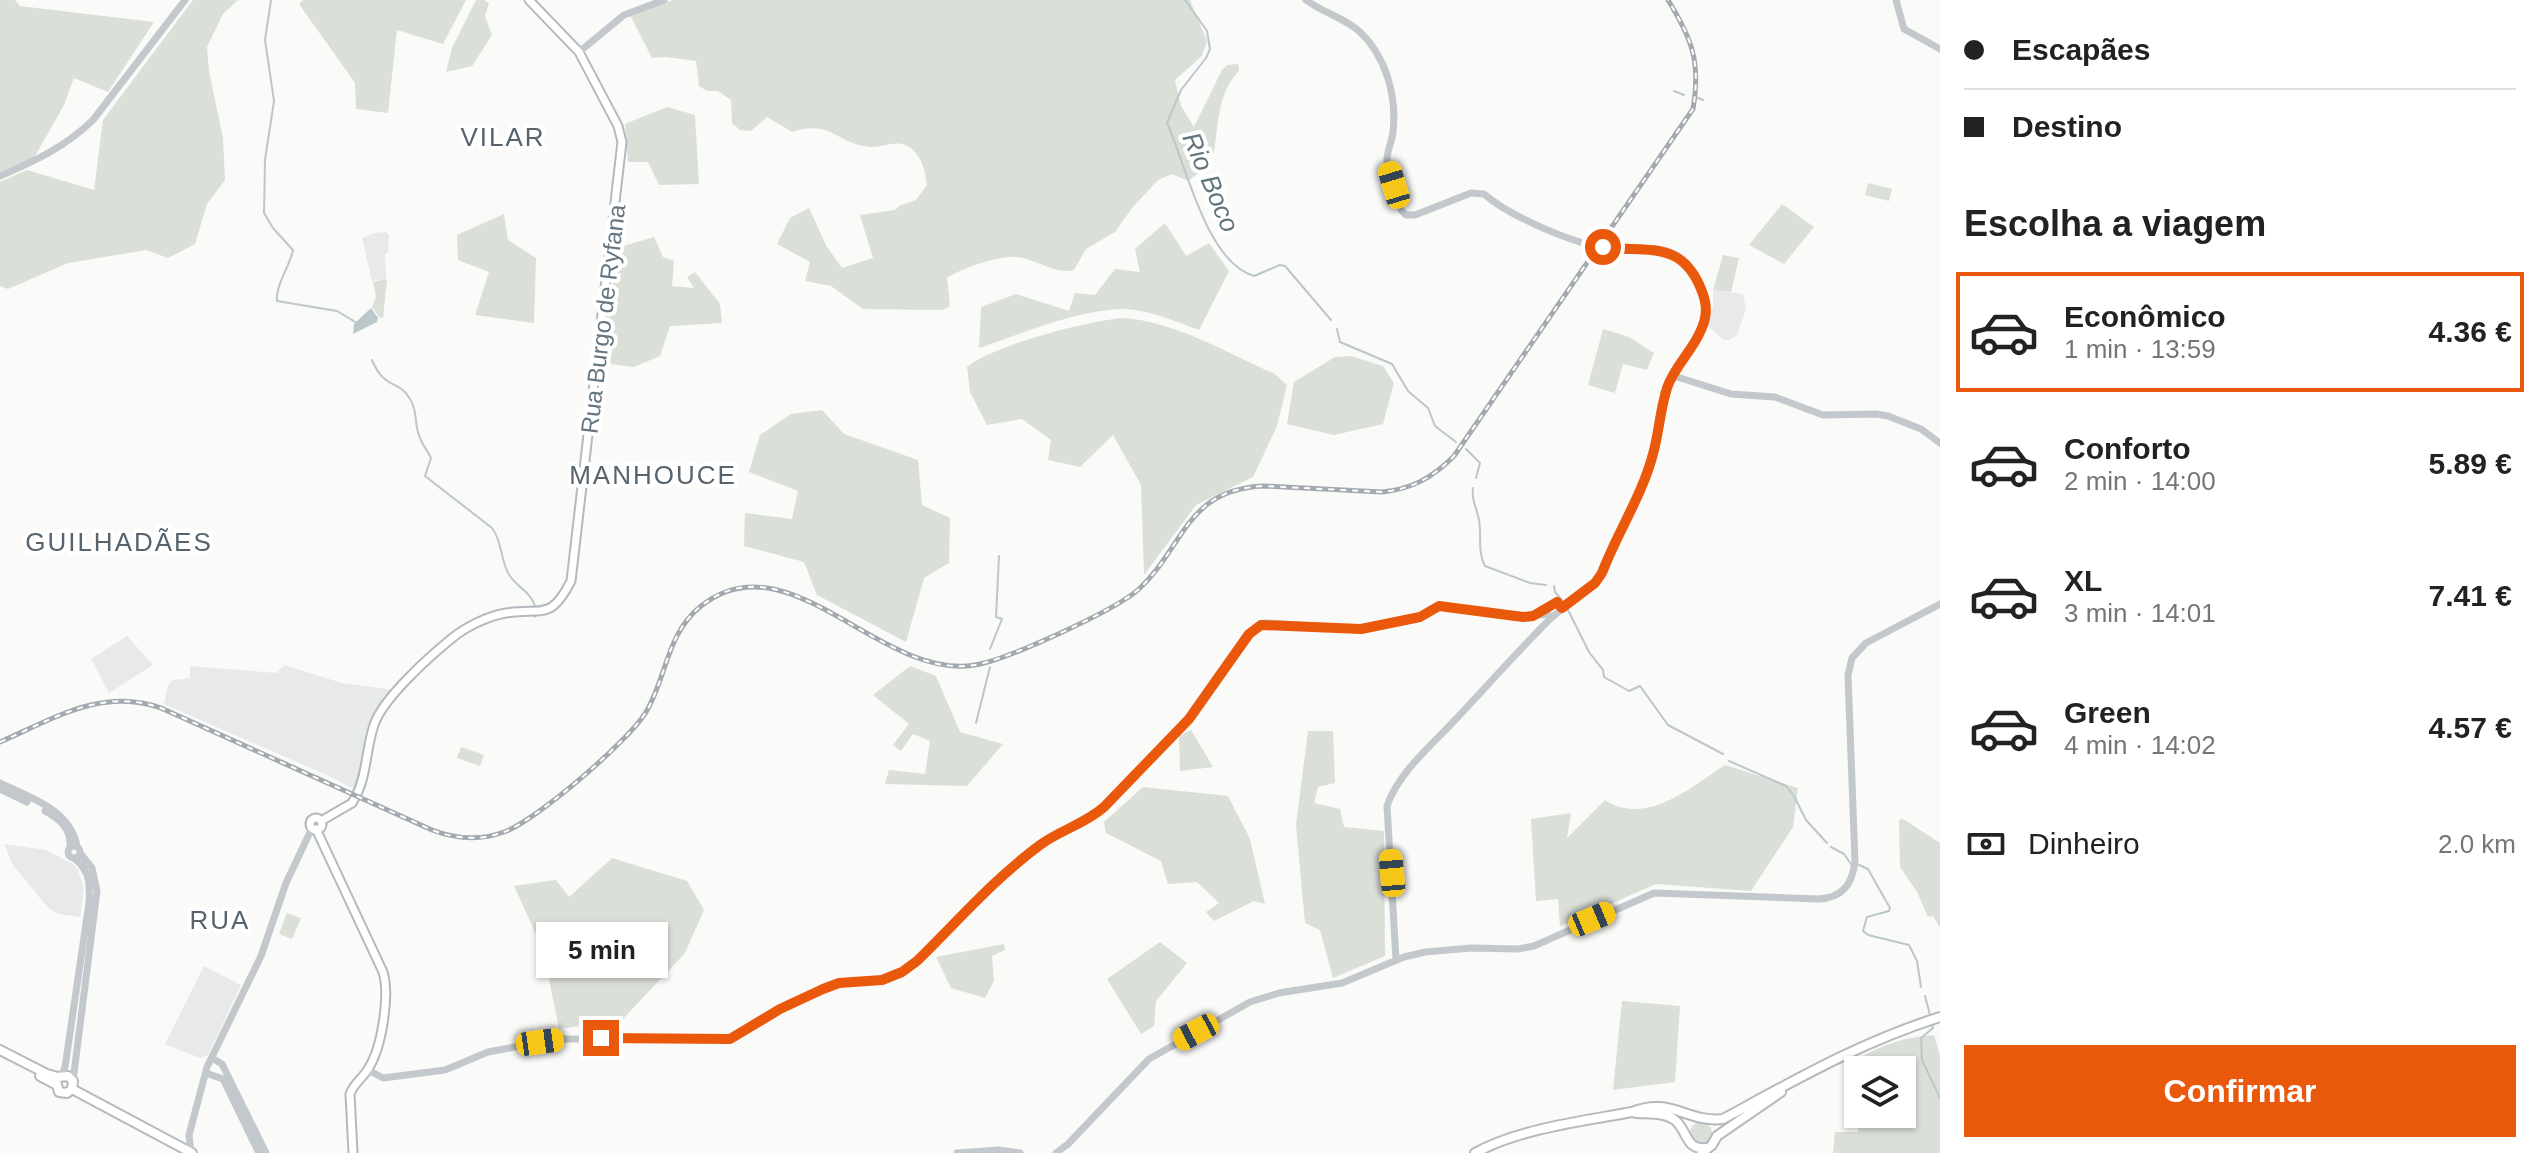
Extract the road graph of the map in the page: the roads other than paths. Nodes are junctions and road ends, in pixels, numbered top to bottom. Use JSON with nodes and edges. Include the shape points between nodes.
{"nodes":[{"id":1,"x":185,"y":0,"type":"edge"},
{"id":2,"x":529,"y":0,"type":"edge"},
{"id":3,"x":664,"y":0,"type":"edge"},
{"id":4,"x":1306,"y":0,"type":"edge"},
{"id":5,"x":1896,"y":0,"type":"edge"},
{"id":6,"x":1940,"y":49,"type":"edge"},
{"id":7,"x":579,"y":52,"type":"junction"},
{"id":8,"x":0,"y":176,"type":"edge"},
{"id":9,"x":1674,"y":376,"type":"junction"},
{"id":10,"x":1940,"y":443,"type":"edge"},
{"id":11,"x":1940,"y":604,"type":"edge"},
{"id":12,"x":1549,"y":614,"type":"junction"},
{"id":13,"x":0,"y":786,"type":"edge"},
{"id":14,"x":314,"y":829,"type":"junction"},
{"id":15,"x":75,"y":851,"type":"junction"},
{"id":16,"x":1396,"y":960,"type":"junction"},
{"id":17,"x":1940,"y":1017,"type":"edge"},
{"id":18,"x":0,"y":1053,"type":"edge"},
{"id":19,"x":212,"y":1058,"type":"junction"},
{"id":20,"x":1836,"y":1058,"type":"junction"},
{"id":21,"x":368,"y":1070,"type":"junction"},
{"id":22,"x":206,"y":1073,"type":"junction"},
{"id":23,"x":58,"y":1079,"type":"junction"},
{"id":24,"x":72,"y":1085,"type":"junction"},
{"id":25,"x":1632,"y":1112,"type":"junction"},
{"id":26,"x":1700,"y":1117,"type":"junction"},
{"id":27,"x":1711,"y":1120,"type":"junction"},
{"id":28,"x":189,"y":1135,"type":"junction"},
{"id":29,"x":1717,"y":1136,"type":"junction"},
{"id":30,"x":1687,"y":1138,"type":"junction"},
{"id":31,"x":1499,"y":1144,"type":"junction"},
{"id":32,"x":177,"y":1145,"type":"junction"},
{"id":33,"x":1704,"y":1150,"type":"edge"},
{"id":34,"x":1059,"y":1151,"type":"edge"},
{"id":35,"x":192,"y":1153,"type":"edge"},
{"id":36,"x":259,"y":1153,"type":"edge"},
{"id":37,"x":266,"y":1153,"type":"edge"},
{"id":38,"x":353,"y":1153,"type":"edge"},
{"id":39,"x":957,"y":1153,"type":"edge"},
{"id":40,"x":1020,"y":1153,"type":"edge"},
{"id":41,"x":1475,"y":1153,"type":"edge"},
{"id":42,"x":1489,"y":1153,"type":"edge"},
{"id":43,"x":1687,"y":1153,"type":"edge"}],
"edges":[{"from":1,"to":8,"type":"street","via":[[93,120],[45,157]]},
{"from":2,"to":7,"type":"main road","name":"Rua Burgo de Ryfana"},
{"from":3,"to":7,"type":"street","via":[[624,15]]},
{"from":4,"to":9,"type":"street","via":[[1356,29],[1382,60],[1394,117],[1386,161],[1406,215],[1471,193],[1484,194],[1572,238],[1606,248],[1678,256],[1699,284],[1706,317]]},
{"from":5,"to":6,"type":"street","via":[[1904,29]]},
{"from":7,"to":14,"type":"main road","name":"Rua Burgo de Ryfana","via":[[622,142],[571,581],[550,608],[499,615],[458,633],[441,647],[377,719],[352,803]]},
{"from":9,"to":10,"type":"street","via":[[1731,394],[1775,397],[1823,415],[1876,414],[1921,429]]},
{"from":9,"to":12,"type":"street","via":[[1642,485],[1602,573],[1566,605],[1557,602]]},
{"from":11,"to":16,"type":"street","via":[[1866,643],[1852,658],[1848,675],[1855,862],[1842,892],[1825,899],[1654,893],[1534,946],[1443,950]]},
{"from":12,"to":16,"type":"street","via":[[1390,796]]},
{"from":12,"to":21,"type":"street","via":[[1523,617],[1439,606],[1420,617],[1361,629],[1266,623],[1256,627],[1189,719],[1104,807],[1039,845],[917,961],[882,980],[823,989],[730,1039],[557,1039],[488,1052],[445,1070],[394,1077]]},
{"from":13,"to":15,"type":"street","via":[[57,811],[73,831]]},
{"from":14,"to":19,"type":"street"},
{"from":14,"to":21,"type":"main road","via":[[387,987]]},
{"from":15,"to":23,"type":"street","via":[[88,877],[89,903],[65,1067]]},
{"from":15,"to":24,"type":"street","via":[[92,868],[97,891]]},
{"from":16,"to":34,"type":"street","via":[[1342,983],[1250,1002],[1154,1056]]},
{"from":17,"to":20,"type":"main road"},
{"from":18,"to":23,"type":"main road"},
{"from":19,"to":22,"type":"street"},
{"from":19,"to":37,"type":"street","via":[[222,1064]]},
{"from":20,"to":27,"type":"main road","via":[[1723,1119]]},
{"from":20,"to":29,"type":"main road"},
{"from":21,"to":38,"type":"main road","via":[[350,1094]]},
{"from":22,"to":28,"type":"street"},
{"from":22,"to":36,"type":"street","via":[[223,1079]]},
{"from":23,"to":24,"type":"main road","via":[[68,1076]]},
{"from":23,"to":24,"type":"main road","via":[[61,1093]]},
{"from":24,"to":32,"type":"main road"},
{"from":25,"to":26,"type":"main road","via":[[1660,1105]]},
{"from":25,"to":30,"type":"main road","via":[[1668,1116]]},
{"from":25,"to":31,"type":"main road","via":[[1538,1130]]},
{"from":26,"to":27,"type":"main road"},
{"from":26,"to":30,"type":"main road","via":[[1691,1121]]},
{"from":27,"to":29,"type":"main road"},
{"from":28,"to":32,"type":"street"},
{"from":28,"to":35,"type":"street"},
{"from":29,"to":33,"type":"main road"},
{"from":30,"to":33,"type":"main road"},
{"from":30,"to":43,"type":"main road"},
{"from":31,"to":41,"type":"main road"},
{"from":31,"to":42,"type":"main road"},
{"from":32,"to":35,"type":"main road"},
{"from":39,"to":40,"type":"street"}]}
